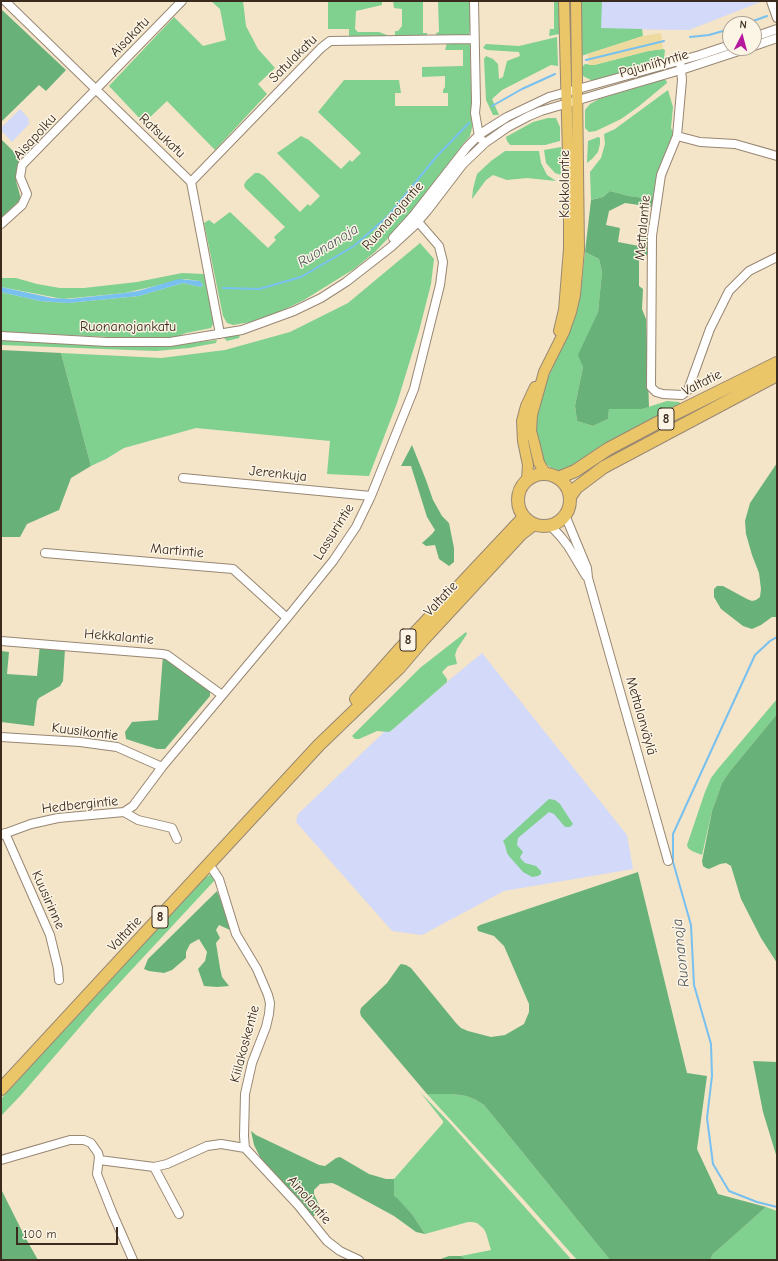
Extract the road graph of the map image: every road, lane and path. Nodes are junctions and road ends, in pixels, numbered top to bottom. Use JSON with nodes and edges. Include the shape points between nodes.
{"nodes":[{"id":1,"x":5,"y":1,"type":"edge"},
{"id":2,"x":182,"y":1,"type":"edge"},
{"id":3,"x":474,"y":1,"type":"edge"},
{"id":4,"x":564,"y":1,"type":"edge"},
{"id":5,"x":576,"y":1,"type":"edge"},
{"id":6,"x":771,"y":1,"type":"edge"},
{"id":7,"x":777,"y":18,"type":"edge"},
{"id":8,"x":777,"y":29,"type":"edge"},
{"id":9,"x":762,"y":34,"type":"edge"},
{"id":10,"x":777,"y":38,"type":"edge"},
{"id":11,"x":474,"y":39,"type":"junction"},
{"id":12,"x":762,"y":43,"type":"edge"},
{"id":13,"x":722,"y":47,"type":"edge"},
{"id":14,"x":724,"y":56,"type":"edge"},
{"id":15,"x":680,"y":60,"type":"junction"},
{"id":16,"x":681,"y":70,"type":"junction"},
{"id":17,"x":96,"y":91,"type":"junction"},
{"id":18,"x":578,"y":94,"type":"junction"},
{"id":19,"x":566,"y":98,"type":"junction"},
{"id":20,"x":482,"y":134,"type":"junction"},
{"id":21,"x":677,"y":136,"type":"junction"},
{"id":22,"x":487,"y":142,"type":"junction"},
{"id":23,"x":777,"y":156,"type":"edge"},
{"id":24,"x":191,"y":182,"type":"junction"},
{"id":25,"x":416,"y":219,"type":"junction"},
{"id":26,"x":1,"y":224,"type":"edge"},
{"id":27,"x":777,"y":257,"type":"edge"},
{"id":28,"x":361,"y":272,"type":"joint"},
{"id":29,"x":220,"y":334,"type":"junction"},
{"id":30,"x":1,"y":336,"type":"edge"},
{"id":31,"x":549,"y":361,"type":"junction"},
{"id":32,"x":777,"y":363,"type":"edge"},
{"id":33,"x":544,"y":372,"type":"junction"},
{"id":34,"x":777,"y":375,"type":"edge"},
{"id":35,"x":552,"y":476,"type":"junction"},
{"id":36,"x":183,"y":478,"type":"dead end"},
{"id":37,"x":527,"y":480,"type":"junction"},
{"id":38,"x":371,"y":496,"type":"junction"},
{"id":39,"x":570,"y":497,"type":"junction"},
{"id":40,"x":565,"y":515,"type":"junction"},
{"id":41,"x":529,"y":520,"type":"junction"},
{"id":42,"x":550,"y":525,"type":"junction"},
{"id":43,"x":45,"y":553,"type":"dead end"},
{"id":44,"x":588,"y":578,"type":"junction"},
{"id":45,"x":287,"y":618,"type":"junction"},
{"id":46,"x":1,"y":641,"type":"edge"},
{"id":47,"x":222,"y":695,"type":"junction"},
{"id":48,"x":1,"y":737,"type":"edge"},
{"id":49,"x":162,"y":767,"type":"junction"},
{"id":50,"x":124,"y":812,"type":"junction"},
{"id":51,"x":3,"y":834,"type":"edge"},
{"id":52,"x":177,"y":838,"type":"dead end"},
{"id":53,"x":668,"y":861,"type":"dead end"},
{"id":54,"x":209,"y":865,"type":"junction"},
{"id":55,"x":59,"y":980,"type":"dead end"},
{"id":56,"x":1,"y":1089,"type":"edge"},
{"id":57,"x":245,"y":1148,"type":"junction"},
{"id":58,"x":1,"y":1160,"type":"edge"},
{"id":59,"x":99,"y":1160,"type":"junction"},
{"id":60,"x":154,"y":1167,"type":"junction"},
{"id":61,"x":179,"y":1214,"type":"dead end"},
{"id":62,"x":133,"y":1260,"type":"edge"},
{"id":63,"x":359,"y":1260,"type":"edge"}],
"edges":[{"from":1,"to":17,"type":"street","name":"Ratsukatu"},
{"from":2,"to":17,"type":"street","name":"Aisakatu"},
{"from":3,"to":11,"type":"street"},
{"from":4,"to":19,"type":"main road","name":"Kokkolantie"},
{"from":5,"to":18,"type":"main road","name":"Kokkolantie"},
{"from":6,"to":7,"type":"street"},
{"from":8,"to":9,"type":"street"},
{"from":10,"to":12,"type":"street"},
{"from":11,"to":20,"type":"street","via":[[475,113]]},
{"from":11,"to":24,"type":"street","name":"Satulakatu","via":[[330,41]]},
{"from":13,"to":15,"type":"street","name":"Pajuniityntie"},
{"from":14,"to":16,"type":"street","name":"Pajuniityntie"},
{"from":15,"to":16,"type":"street","name":"Mettalantie"},
{"from":15,"to":18,"type":"street","name":"Pajuniityntie"},
{"from":16,"to":18,"type":"street","name":"Pajuniityntie"},
{"from":16,"to":21,"type":"street","name":"Mettalantie","via":[[682,87]]},
{"from":17,"to":24,"type":"street","name":"Ratsukatu"},
{"from":17,"to":26,"type":"street","name":"Aisapolku","via":[[22,166],[20,177],[27,194],[22,204]]},
{"from":18,"to":19,"type":"street","name":"Pajuniityntie"},
{"from":18,"to":31,"type":"main road","name":"Kokkolantie","via":[[578,270],[572,312]]},
{"from":19,"to":20,"type":"street","name":"Ruonanojantie","via":[[549,97],[527,106]]},
{"from":19,"to":22,"type":"street","name":"Ruonanojantie","via":[[508,127]]},
{"from":19,"to":31,"type":"main road","name":"Kokkolantie","via":[[569,249],[564,310]]},
{"from":20,"to":22,"type":"street"},
{"from":20,"to":25,"type":"street","name":"Ruonanojantie","via":[[455,161]]},
{"from":21,"to":23,"type":"street","via":[[700,142],[735,144]]},
{"from":21,"to":27,"type":"street","name":"Mettalantie","via":[[661,175],[652,236],[651,387],[656,392],[682,395],[688,390],[710,329],[729,291],[749,271]]},
{"from":22,"to":25,"type":"street","name":"Ruonanojantie","via":[[463,164]]},
{"from":24,"to":29,"type":"street"},
{"from":25,"to":28,"type":"street","name":"Ruonanojantie","via":[[391,247]]},
{"from":25,"to":38,"type":"street","name":"Lassurintie","via":[[439,246],[442,254],[440,285],[414,389]]},
{"from":28,"to":29,"type":"street","name":"Ruonanojankatu","via":[[322,298],[294,311],[259,325]]},
{"from":29,"to":30,"type":"street","name":"Ruonanojankatu","via":[[170,342],[107,342]]},
{"from":31,"to":33,"type":"main road","name":"Kokkolantie"},
{"from":32,"to":35,"type":"highway","name":"Valtatie","number":"8","via":[[608,449],[576,471]]},
{"from":33,"to":35,"type":"main road","name":"Kokkolantie","via":[[532,415],[531,431],[539,463]]},
{"from":33,"to":37,"type":"main road","name":"Kokkolantie","via":[[532,391],[522,421],[528,465]]},
{"from":34,"to":39,"type":"highway","name":"Valtatie","number":"8","via":[[610,464],[576,488]]},
{"from":35,"to":37,"type":"highway","number":"8","via":[[535,475]]},
{"from":35,"to":39,"type":"highway","via":[[563,482]]},
{"from":36,"to":38,"type":"street","name":"Jerenkuja"},
{"from":37,"to":41,"type":"highway","via":[[521,486],[518,504],[521,512]]},
{"from":38,"to":45,"type":"street","name":"Lassurintie","via":[[341,550]]},
{"from":39,"to":40,"type":"highway","number":"8"},
{"from":40,"to":42,"type":"highway"},
{"from":40,"to":44,"type":"street","name":"Mettalanväylä","via":[[587,568]]},
{"from":41,"to":42,"type":"highway","via":[[542,526]]},
{"from":41,"to":54,"type":"highway","name":"Valtatie","number":"8","via":[[401,648],[319,745]]},
{"from":42,"to":44,"type":"street","name":"Mettalanväylä","via":[[565,542]]},
{"from":43,"to":45,"type":"street","name":"Martintie","via":[[233,569]]},
{"from":44,"to":53,"type":"street","name":"Mettalanväylä"},
{"from":45,"to":47,"type":"street","name":"Lassurintie"},
{"from":46,"to":47,"type":"street","name":"Hekkalantie","via":[[167,655]]},
{"from":47,"to":49,"type":"street","name":"Lassurintie"},
{"from":48,"to":49,"type":"street","name":"Kuusikontie","via":[[117,747]]},
{"from":49,"to":50,"type":"street","name":"Lassurintie","via":[[133,806]]},
{"from":50,"to":51,"type":"street","name":"Hedbergintie","via":[[58,818],[30,824]]},
{"from":50,"to":52,"type":"street","name":"Hedbergintie","via":[[138,820],[172,828]]},
{"from":51,"to":55,"type":"street","name":"Kuusirinne","via":[[46,925]]},
{"from":54,"to":56,"type":"highway","name":"Valtatie","number":"8"},
{"from":54,"to":57,"type":"street","name":"Kiilakoskentie","via":[[219,879],[236,934],[257,969],[270,1003],[266,1027],[252,1063],[245,1094]]},
{"from":57,"to":60,"type":"street","via":[[221,1144],[207,1146]]},
{"from":57,"to":63,"type":"street","name":"Ainolantie","via":[[298,1205],[327,1241]]},
{"from":58,"to":59,"type":"street","via":[[63,1141],[80,1139],[94,1146]]},
{"from":59,"to":60,"type":"street"},
{"from":59,"to":62,"type":"street","via":[[97,1174]]},
{"from":60,"to":61,"type":"street"}]}
